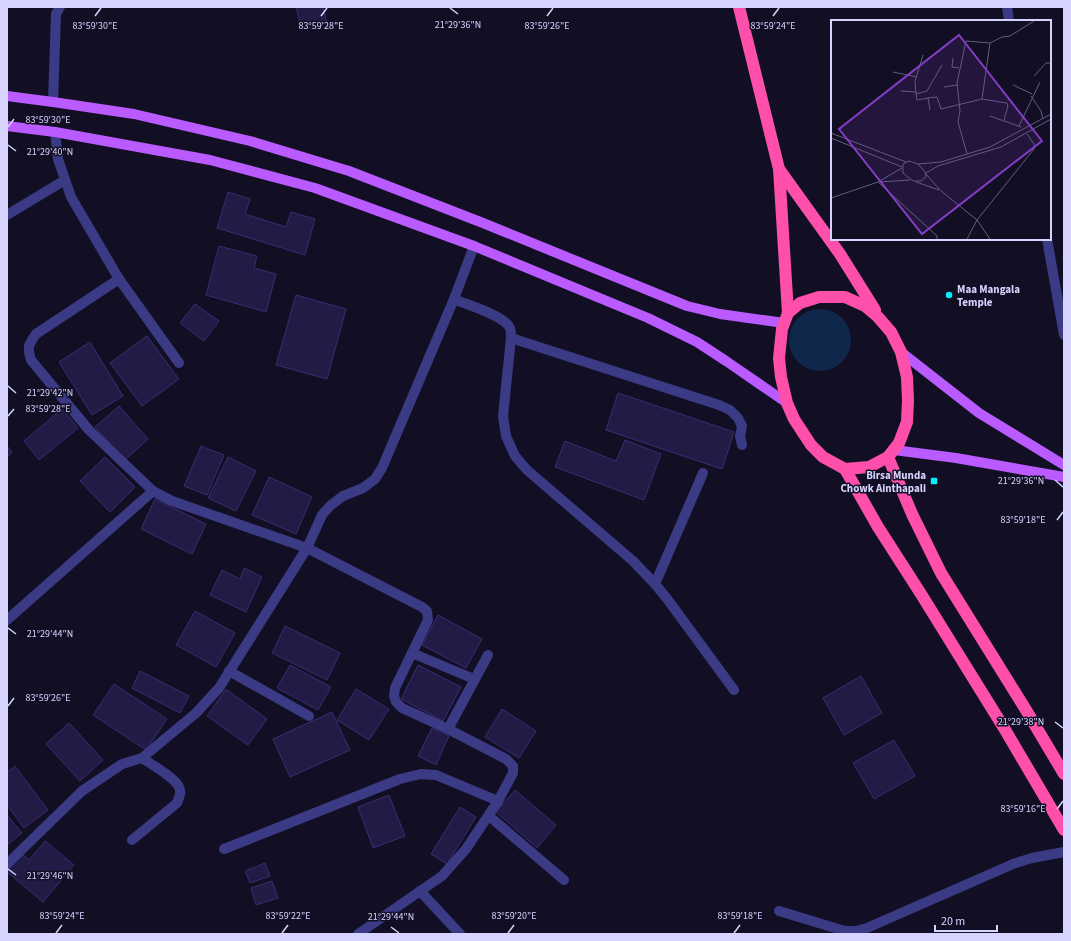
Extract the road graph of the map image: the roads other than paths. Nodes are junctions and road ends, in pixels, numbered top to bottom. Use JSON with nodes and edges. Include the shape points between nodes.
{"nodes":[{"id":1,"x":60,"y":7,"type":"edge"},
{"id":2,"x":739,"y":7,"type":"edge"},
{"id":3,"x":1007,"y":7,"type":"edge"},
{"id":4,"x":1009,"y":20,"type":"edge"},
{"id":5,"x":7,"y":96,"type":"edge"},
{"id":6,"x":53,"y":102,"type":"junction"},
{"id":7,"x":7,"y":126,"type":"edge"},
{"id":8,"x":55,"y":132,"type":"junction"},
{"id":9,"x":779,"y":169,"type":"junction"},
{"id":10,"x":65,"y":180,"type":"junction"},
{"id":11,"x":7,"y":215,"type":"edge"},
{"id":12,"x":1048,"y":240,"type":"edge"},
{"id":13,"x":474,"y":246,"type":"junction"},
{"id":14,"x":119,"y":279,"type":"junction"},
{"id":15,"x":454,"y":299,"type":"junction"},
{"id":16,"x":878,"y":317,"type":"junction"},
{"id":17,"x":786,"y":318,"type":"junction"},
{"id":18,"x":1064,"y":335,"type":"edge"},
{"id":19,"x":511,"y":338,"type":"junction"},
{"id":20,"x":901,"y":352,"type":"junction"},
{"id":21,"x":179,"y":362,"type":"dead end"},
{"id":22,"x":787,"y":403,"type":"junction"},
{"id":23,"x":742,"y":445,"type":"dead end"},
{"id":24,"x":891,"y":454,"type":"junction"},
{"id":25,"x":1064,"y":465,"type":"edge"},
{"id":26,"x":845,"y":469,"type":"junction"},
{"id":27,"x":703,"y":473,"type":"dead end"},
{"id":28,"x":1064,"y":477,"type":"edge"},
{"id":29,"x":153,"y":491,"type":"junction"},
{"id":30,"x":306,"y":548,"type":"junction"},
{"id":31,"x":655,"y":584,"type":"junction"},
{"id":32,"x":7,"y":620,"type":"edge"},
{"id":33,"x":412,"y":653,"type":"junction"},
{"id":34,"x":488,"y":655,"type":"dead end"},
{"id":35,"x":228,"y":671,"type":"junction"},
{"id":36,"x":474,"y":680,"type":"junction"},
{"id":37,"x":734,"y":690,"type":"dead end"},
{"id":38,"x":309,"y":716,"type":"dead end"},
{"id":39,"x":448,"y":729,"type":"junction"},
{"id":40,"x":142,"y":758,"type":"junction"},
{"id":41,"x":1064,"y":774,"type":"edge"},
{"id":42,"x":498,"y":801,"type":"junction"},
{"id":43,"x":488,"y":816,"type":"junction"},
{"id":44,"x":1064,"y":830,"type":"edge"},
{"id":45,"x":132,"y":840,"type":"dead end"},
{"id":46,"x":224,"y":849,"type":"dead end"},
{"id":47,"x":1064,"y":852,"type":"edge"},
{"id":48,"x":7,"y":864,"type":"edge"},
{"id":49,"x":564,"y":880,"type":"dead end"},
{"id":50,"x":420,"y":891,"type":"junction"},
{"id":51,"x":779,"y":911,"type":"dead end"},
{"id":52,"x":358,"y":934,"type":"edge"},
{"id":53,"x":460,"y":934,"type":"edge"}],
"edges":[{"from":1,"to":6,"type":"street","via":[[56,14]]},
{"from":2,"to":9,"type":"highway"},
{"from":3,"to":4,"type":"street"},
{"from":5,"to":6,"type":"main road"},
{"from":6,"to":17,"type":"main road","via":[[134,114],[250,141],[349,171],[686,306],[720,314]]},
{"from":7,"to":8,"type":"main road"},
{"from":8,"to":10,"type":"street","via":[[58,160]]},
{"from":8,"to":13,"type":"main road","via":[[210,160],[315,188]]},
{"from":9,"to":16,"type":"highway","via":[[840,254]]},
{"from":9,"to":17,"type":"highway"},
{"from":10,"to":11,"type":"street"},
{"from":10,"to":14,"type":"street","via":[[71,196]]},
{"from":12,"to":18,"type":"street"},
{"from":13,"to":15,"type":"street"},
{"from":13,"to":22,"type":"main road","via":[[648,318],[697,342]]},
{"from":14,"to":21,"type":"street"},
{"from":14,"to":29,"type":"street","via":[[36,334],[28,351],[31,360],[89,430]]},
{"from":15,"to":19,"type":"street","via":[[505,322],[510,329]]},
{"from":15,"to":30,"type":"street","via":[[382,468],[375,479],[363,488],[342,496],[331,505],[322,516]]},
{"from":16,"to":17,"type":"highway","via":[[865,306],[845,297],[819,297],[800,303]]},
{"from":16,"to":20,"type":"highway","via":[[891,332]]},
{"from":17,"to":22,"type":"highway","via":[[782,329],[779,358],[780,377]]},
{"from":19,"to":23,"type":"street","via":[[730,410],[742,426]]},
{"from":19,"to":31,"type":"street","via":[[503,416],[506,436],[515,456],[527,470],[633,561]]},
{"from":20,"to":24,"type":"highway","via":[[907,377],[907,422],[899,443]]},
{"from":20,"to":25,"type":"main road","via":[[979,413]]},
{"from":22,"to":26,"type":"highway","via":[[811,445],[823,457]]},
{"from":24,"to":26,"type":"highway","via":[[869,467]]},
{"from":24,"to":28,"type":"main road","via":[[956,458]]},
{"from":24,"to":41,"type":"highway","via":[[912,514],[941,573]]},
{"from":26,"to":44,"type":"highway"},
{"from":27,"to":31,"type":"street"},
{"from":29,"to":30,"type":"street","via":[[172,501]]},
{"from":29,"to":32,"type":"street"},
{"from":30,"to":33,"type":"street","via":[[427,611],[428,620]]},
{"from":30,"to":35,"type":"street"},
{"from":31,"to":37,"type":"street"},
{"from":33,"to":36,"type":"street"},
{"from":33,"to":39,"type":"street","via":[[395,688],[396,702],[402,708]]},
{"from":34,"to":36,"type":"street"},
{"from":35,"to":38,"type":"street"},
{"from":35,"to":40,"type":"street","via":[[218,688],[196,713]]},
{"from":36,"to":39,"type":"street"},
{"from":39,"to":42,"type":"street","via":[[506,759],[513,766],[513,773]]},
{"from":40,"to":45,"type":"street","via":[[174,780],[180,788],[180,795],[177,802]]},
{"from":40,"to":48,"type":"street","via":[[122,764],[82,791]]},
{"from":42,"to":43,"type":"street"},
{"from":42,"to":46,"type":"street","via":[[436,776],[421,774],[400,779]]},
{"from":43,"to":49,"type":"street"},
{"from":43,"to":50,"type":"street","via":[[455,862],[442,876]]},
{"from":47,"to":51,"type":"street","via":[[1013,864],[856,931],[845,931]]},
{"from":50,"to":52,"type":"street"},
{"from":50,"to":53,"type":"street"}]}
